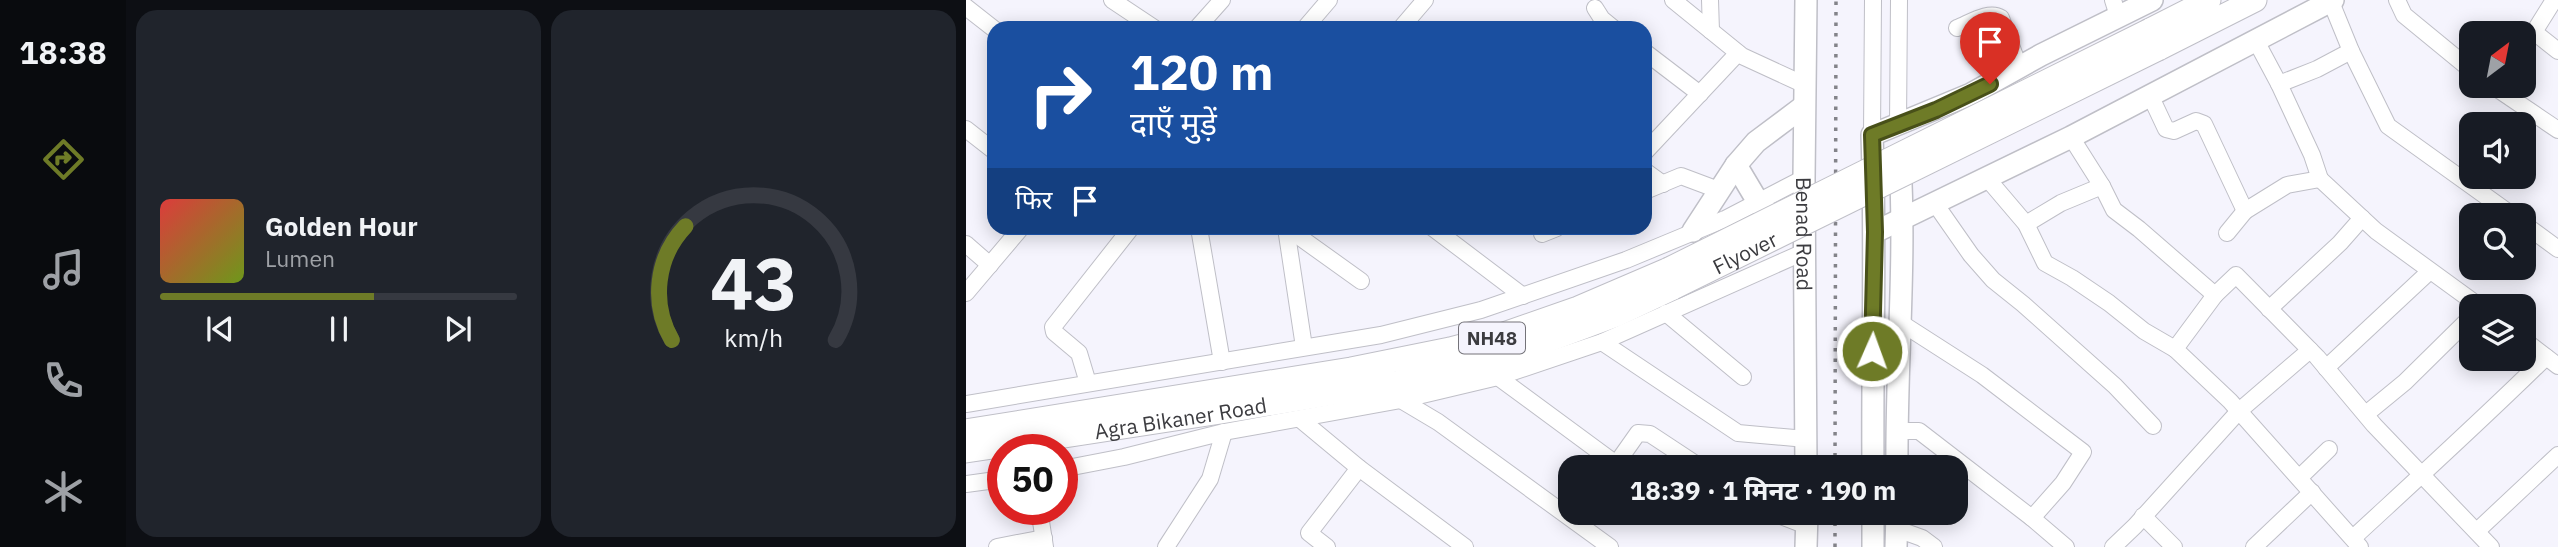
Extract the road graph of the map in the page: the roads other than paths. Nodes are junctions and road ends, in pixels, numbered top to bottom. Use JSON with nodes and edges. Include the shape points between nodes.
{"nodes":[{"id":1,"x":1112,"y":0,"type":"edge"},
{"id":2,"x":1222,"y":0,"type":"edge"},
{"id":3,"x":1329,"y":0,"type":"edge"},
{"id":4,"x":1425,"y":0,"type":"edge"},
{"id":5,"x":1673,"y":0,"type":"edge"},
{"id":6,"x":1710,"y":0,"type":"edge"},
{"id":7,"x":1805,"y":0,"type":"edge"},
{"id":8,"x":1873,"y":0,"type":"edge"},
{"id":9,"x":1899,"y":0,"type":"edge"},
{"id":10,"x":2152,"y":0,"type":"edge"},
{"id":11,"x":2208,"y":0,"type":"edge"},
{"id":12,"x":2255,"y":0,"type":"edge"},
{"id":13,"x":2397,"y":0,"type":"edge"},
{"id":14,"x":2554,"y":0,"type":"edge"},
{"id":15,"x":2332,"y":1,"type":"edge"},
{"id":16,"x":966,"y":7,"type":"edge"},
{"id":17,"x":1595,"y":8,"type":"dead end"},
{"id":18,"x":2115,"y":8,"type":"edge"},
{"id":19,"x":1144,"y":21,"type":"edge"},
{"id":20,"x":1203,"y":21,"type":"edge"},
{"id":21,"x":1311,"y":21,"type":"edge"},
{"id":22,"x":1407,"y":21,"type":"edge"},
{"id":23,"x":1605,"y":21,"type":"edge"},
{"id":24,"x":987,"y":24,"type":"edge"},
{"id":25,"x":1957,"y":28,"type":"dead end"},
{"id":26,"x":1711,"y":31,"type":"junction"},
{"id":27,"x":2154,"y":39,"type":"junction"},
{"id":28,"x":2255,"y":39,"type":"junction"},
{"id":29,"x":2351,"y":51,"type":"junction"},
{"id":30,"x":2558,"y":51,"type":"edge"},
{"id":31,"x":1738,"y":53,"type":"junction"},
{"id":32,"x":1652,"y":57,"type":"edge"},
{"id":33,"x":2459,"y":60,"type":"edge"},
{"id":34,"x":2019,"y":67,"type":"junction"},
{"id":35,"x":2279,"y":84,"type":"junction"},
{"id":36,"x":1700,"y":94,"type":"junction"},
{"id":37,"x":1804,"y":95,"type":"junction"},
{"id":38,"x":2150,"y":95,"type":"junction"},
{"id":39,"x":2511,"y":98,"type":"edge"},
{"id":40,"x":1898,"y":126,"type":"junction"},
{"id":41,"x":966,"y":129,"type":"edge"},
{"id":42,"x":2558,"y":130,"type":"edge"},
{"id":43,"x":1872,"y":135,"type":"junction"},
{"id":44,"x":2071,"y":137,"type":"junction"},
{"id":45,"x":1652,"y":145,"type":"edge"},
{"id":46,"x":987,"y":146,"type":"edge"},
{"id":47,"x":1736,"y":165,"type":"junction"},
{"id":48,"x":1652,"y":176,"type":"edge"},
{"id":49,"x":1986,"y":177,"type":"junction"},
{"id":50,"x":1804,"y":178,"type":"junction"},
{"id":51,"x":2320,"y":179,"type":"junction"},
{"id":52,"x":1663,"y":184,"type":"junction"},
{"id":53,"x":2102,"y":187,"type":"junction"},
{"id":54,"x":1652,"y":188,"type":"edge"},
{"id":55,"x":1721,"y":191,"type":"junction"},
{"id":56,"x":1758,"y":202,"type":"junction"},
{"id":57,"x":1934,"y":202,"type":"junction"},
{"id":58,"x":2495,"y":203,"type":"edge"},
{"id":59,"x":2245,"y":211,"type":"junction"},
{"id":60,"x":1903,"y":217,"type":"junction"},
{"id":61,"x":2362,"y":218,"type":"junction"},
{"id":62,"x":2026,"y":223,"type":"junction"},
{"id":63,"x":1693,"y":231,"type":"junction"},
{"id":64,"x":1875,"y":232,"type":"junction"},
{"id":65,"x":2227,"y":233,"type":"dead end"},
{"id":66,"x":2536,"y":233,"type":"edge"},
{"id":67,"x":1015,"y":235,"type":"edge"},
{"id":68,"x":1125,"y":235,"type":"edge"},
{"id":69,"x":1200,"y":235,"type":"edge"},
{"id":70,"x":1288,"y":235,"type":"edge"},
{"id":71,"x":1297,"y":235,"type":"edge"},
{"id":72,"x":1442,"y":235,"type":"edge"},
{"id":73,"x":966,"y":244,"type":"edge"},
{"id":74,"x":2558,"y":249,"type":"edge"},
{"id":75,"x":1804,"y":252,"type":"junction"},
{"id":76,"x":990,"y":265,"type":"junction"},
{"id":77,"x":2430,"y":271,"type":"junction"},
{"id":78,"x":1361,"y":281,"type":"dead end"},
{"id":79,"x":966,"y":293,"type":"edge"},
{"id":80,"x":2462,"y":294,"type":"edge"},
{"id":81,"x":2215,"y":295,"type":"junction"},
{"id":82,"x":1522,"y":296,"type":"junction"},
{"id":83,"x":2269,"y":310,"type":"junction"},
{"id":84,"x":1666,"y":313,"type":"junction"},
{"id":85,"x":1901,"y":323,"type":"junction"},
{"id":86,"x":2459,"y":329,"type":"edge"},
{"id":87,"x":1602,"y":342,"type":"junction"},
{"id":88,"x":1304,"y":347,"type":"junction"},
{"id":89,"x":2175,"y":349,"type":"junction"},
{"id":90,"x":2536,"y":349,"type":"edge"},
{"id":91,"x":2310,"y":350,"type":"junction"},
{"id":92,"x":2552,"y":361,"type":"edge"},
{"id":93,"x":1222,"y":362,"type":"junction"},
{"id":94,"x":2326,"y":368,"type":"junction"},
{"id":95,"x":1498,"y":377,"type":"junction"},
{"id":96,"x":1743,"y":377,"type":"dead end"},
{"id":97,"x":1088,"y":383,"type":"junction"},
{"id":98,"x":1308,"y":387,"type":"junction"},
{"id":99,"x":1401,"y":400,"type":"junction"},
{"id":100,"x":966,"y":404,"type":"edge"},
{"id":101,"x":2239,"y":411,"type":"junction"},
{"id":102,"x":2366,"y":414,"type":"junction"},
{"id":103,"x":1300,"y":419,"type":"junction"},
{"id":104,"x":2153,"y":426,"type":"dead end"},
{"id":105,"x":966,"y":431,"type":"edge"},
{"id":106,"x":1896,"y":431,"type":"junction"},
{"id":107,"x":1224,"y":432,"type":"junction"},
{"id":108,"x":1806,"y":439,"type":"junction"},
{"id":109,"x":2329,"y":449,"type":"dead end"},
{"id":110,"x":966,"y":451,"type":"edge"},
{"id":111,"x":1601,"y":455,"type":"edge"},
{"id":112,"x":1623,"y":455,"type":"edge"},
{"id":113,"x":1682,"y":455,"type":"edge"},
{"id":114,"x":1806,"y":455,"type":"edge"},
{"id":115,"x":1873,"y":455,"type":"edge"},
{"id":116,"x":1897,"y":455,"type":"edge"},
{"id":117,"x":2558,"y":455,"type":"edge"},
{"id":118,"x":1078,"y":466,"type":"edge"},
{"id":119,"x":1359,"y":468,"type":"junction"},
{"id":120,"x":2421,"y":473,"type":"junction"},
{"id":121,"x":2299,"y":478,"type":"junction"},
{"id":122,"x":987,"y":481,"type":"edge"},
{"id":123,"x":966,"y":484,"type":"edge"},
{"id":124,"x":2312,"y":492,"type":"junction"},
{"id":125,"x":1558,"y":503,"type":"edge"},
{"id":126,"x":2144,"y":516,"type":"junction"},
{"id":127,"x":2032,"y":518,"type":"junction"},
{"id":128,"x":1587,"y":525,"type":"edge"},
{"id":129,"x":1873,"y":525,"type":"edge"},
{"id":130,"x":1897,"y":530,"type":"edge"},
{"id":131,"x":2477,"y":531,"type":"junction"},
{"id":132,"x":1045,"y":542,"type":"edge"},
{"id":133,"x":2356,"y":543,"type":"edge"},
{"id":134,"x":997,"y":547,"type":"edge"},
{"id":135,"x":1166,"y":547,"type":"edge"},
{"id":136,"x":1327,"y":547,"type":"edge"},
{"id":137,"x":1465,"y":547,"type":"edge"},
{"id":138,"x":1611,"y":547,"type":"edge"},
{"id":139,"x":1874,"y":547,"type":"edge"},
{"id":140,"x":1934,"y":547,"type":"edge"},
{"id":141,"x":2066,"y":547,"type":"edge"},
{"id":142,"x":2113,"y":547,"type":"edge"},
{"id":143,"x":2174,"y":547,"type":"edge"},
{"id":144,"x":2254,"y":547,"type":"edge"},
{"id":145,"x":2491,"y":547,"type":"edge"}],
"edges":[{"from":1,"to":19,"type":"street"},
{"from":2,"to":20,"type":"street"},
{"from":3,"to":21,"type":"street"},
{"from":4,"to":22,"type":"street"},
{"from":5,"to":26,"type":"street"},
{"from":6,"to":26,"type":"street"},
{"from":7,"to":37,"type":"main road","name":"Benad Road"},
{"from":8,"to":43,"type":"street"},
{"from":9,"to":40,"type":"street"},
{"from":10,"to":18,"type":"main road"},
{"from":11,"to":27,"type":"highway","number":"NH48"},
{"from":12,"to":27,"type":"highway","number":"NH48"},
{"from":13,"to":33,"type":"street","via":[[2404,15]]},
{"from":14,"to":30,"type":"street","via":[[2534,32]]},
{"from":15,"to":28,"type":"main road"},
{"from":15,"to":29,"type":"street"},
{"from":16,"to":24,"type":"street"},
{"from":17,"to":23,"type":"street"},
{"from":18,"to":34,"type":"main road"},
{"from":25,"to":34,"type":"street","via":[[1998,15]]},
{"from":26,"to":31,"type":"street"},
{"from":27,"to":98,"type":"highway","name":"Flyover","number":"NH48","bridge":true,"via":[[1626,289],[1495,337]]},
{"from":28,"to":35,"type":"street"},
{"from":28,"to":38,"type":"main road"},
{"from":29,"to":35,"type":"street"},
{"from":29,"to":58,"type":"street","via":[[2388,126]]},
{"from":31,"to":36,"type":"street"},
{"from":31,"to":37,"type":"street"},
{"from":32,"to":36,"type":"street"},
{"from":34,"to":40,"type":"main road"},
{"from":35,"to":51,"type":"street"},
{"from":36,"to":45,"type":"street"},
{"from":37,"to":47,"type":"main road"},
{"from":37,"to":50,"type":"main road","name":"Benad Road"},
{"from":38,"to":44,"type":"main road"},
{"from":38,"to":59,"type":"street","via":[[2166,129],[2174,131],[2196,121],[2204,124]]},
{"from":39,"to":42,"type":"street"},
{"from":40,"to":43,"type":"main road"},
{"from":40,"to":60,"type":"main road"},
{"from":41,"to":46,"type":"street"},
{"from":43,"to":64,"type":"main road"},
{"from":44,"to":49,"type":"main road"},
{"from":44,"to":53,"type":"street"},
{"from":47,"to":55,"type":"main road"},
{"from":47,"to":56,"type":"main road"},
{"from":48,"to":52,"type":"street"},
{"from":49,"to":57,"type":"main road"},
{"from":49,"to":62,"type":"street"},
{"from":50,"to":56,"type":"street"},
{"from":50,"to":75,"type":"main road","name":"Benad Road"},
{"from":51,"to":59,"type":"street","via":[[2287,185]]},
{"from":51,"to":61,"type":"street"},
{"from":52,"to":54,"type":"street"},
{"from":52,"to":55,"type":"street","via":[[1681,176]]},
{"from":53,"to":62,"type":"street"},
{"from":53,"to":81,"type":"street","via":[[2114,210]]},
{"from":55,"to":63,"type":"main road"},
{"from":56,"to":63,"type":"street"},
{"from":56,"to":75,"type":"main road"},
{"from":57,"to":60,"type":"main road"},
{"from":57,"to":104,"type":"street","via":[[1993,280],[2115,386]]},
{"from":59,"to":65,"type":"street"},
{"from":60,"to":64,"type":"main road"},
{"from":60,"to":85,"type":"main road"},
{"from":61,"to":77,"type":"street"},
{"from":61,"to":83,"type":"street"},
{"from":62,"to":89,"type":"street","via":[[2045,263]]},
{"from":63,"to":82,"type":"street"},
{"from":64,"to":115,"type":"main road"},
{"from":66,"to":74,"type":"street"},
{"from":67,"to":76,"type":"street"},
{"from":68,"to":97,"type":"street","via":[[1053,327],[1079,353]]},
{"from":69,"to":93,"type":"street"},
{"from":70,"to":88,"type":"street"},
{"from":71,"to":78,"type":"street"},
{"from":72,"to":82,"type":"street"},
{"from":73,"to":76,"type":"street"},
{"from":75,"to":84,"type":"street"},
{"from":75,"to":108,"type":"main road","name":"Benad Road"},
{"from":76,"to":79,"type":"street"},
{"from":77,"to":80,"type":"street"},
{"from":77,"to":94,"type":"street"},
{"from":81,"to":83,"type":"street","via":[[2236,275]]},
{"from":81,"to":89,"type":"street"},
{"from":82,"to":88,"type":"street","via":[[1381,335]]},
{"from":83,"to":91,"type":"street"},
{"from":84,"to":87,"type":"street"},
{"from":84,"to":96,"type":"street"},
{"from":85,"to":106,"type":"main road"},
{"from":85,"to":127,"type":"street","via":[[1982,375],[2083,452]]},
{"from":86,"to":102,"type":"street"},
{"from":87,"to":95,"type":"street"},
{"from":87,"to":108,"type":"street","via":[[1738,433]]},
{"from":88,"to":93,"type":"street"},
{"from":89,"to":101,"type":"street"},
{"from":90,"to":92,"type":"street"},
{"from":91,"to":94,"type":"street"},
{"from":91,"to":101,"type":"street"},
{"from":92,"to":120,"type":"street"},
{"from":93,"to":97,"type":"street"},
{"from":94,"to":102,"type":"street"},
{"from":95,"to":99,"type":"street"},
{"from":95,"to":111,"type":"street"},
{"from":97,"to":100,"type":"street"},
{"from":98,"to":105,"type":"highway","number":"NH48","via":[[1216,389]]},
{"from":98,"to":110,"type":"highway","name":"Agra Bikaner Road","number":"NH48"},
{"from":99,"to":103,"type":"street"},
{"from":99,"to":125,"type":"street"},
{"from":101,"to":121,"type":"street"},
{"from":101,"to":126,"type":"street"},
{"from":102,"to":120,"type":"street"},
{"from":103,"to":107,"type":"street"},
{"from":103,"to":119,"type":"street"},
{"from":106,"to":116,"type":"main road"},
{"from":106,"to":127,"type":"street","via":[[1919,431]]},
{"from":107,"to":118,"type":"street"},
{"from":107,"to":135,"type":"street","via":[[1210,480]]},
{"from":108,"to":114,"type":"main road","name":"Benad Road"},
{"from":109,"to":121,"type":"street"},
{"from":112,"to":113,"type":"street","via":[[1638,433],[1650,434]]},
{"from":117,"to":131,"type":"street"},
{"from":119,"to":136,"type":"street","via":[[1309,533]]},
{"from":119,"to":137,"type":"street"},
{"from":120,"to":131,"type":"street"},
{"from":120,"to":133,"type":"street"},
{"from":121,"to":124,"type":"street"},
{"from":122,"to":123,"type":"street"},
{"from":124,"to":133,"type":"street"},
{"from":124,"to":144,"type":"street"},
{"from":126,"to":142,"type":"street"},
{"from":126,"to":143,"type":"street"},
{"from":127,"to":141,"type":"street"},
{"from":128,"to":138,"type":"street"},
{"from":129,"to":139,"type":"main road"},
{"from":130,"to":140,"type":"street"},
{"from":131,"to":145,"type":"street"},
{"from":132,"to":134,"type":"street"}]}
